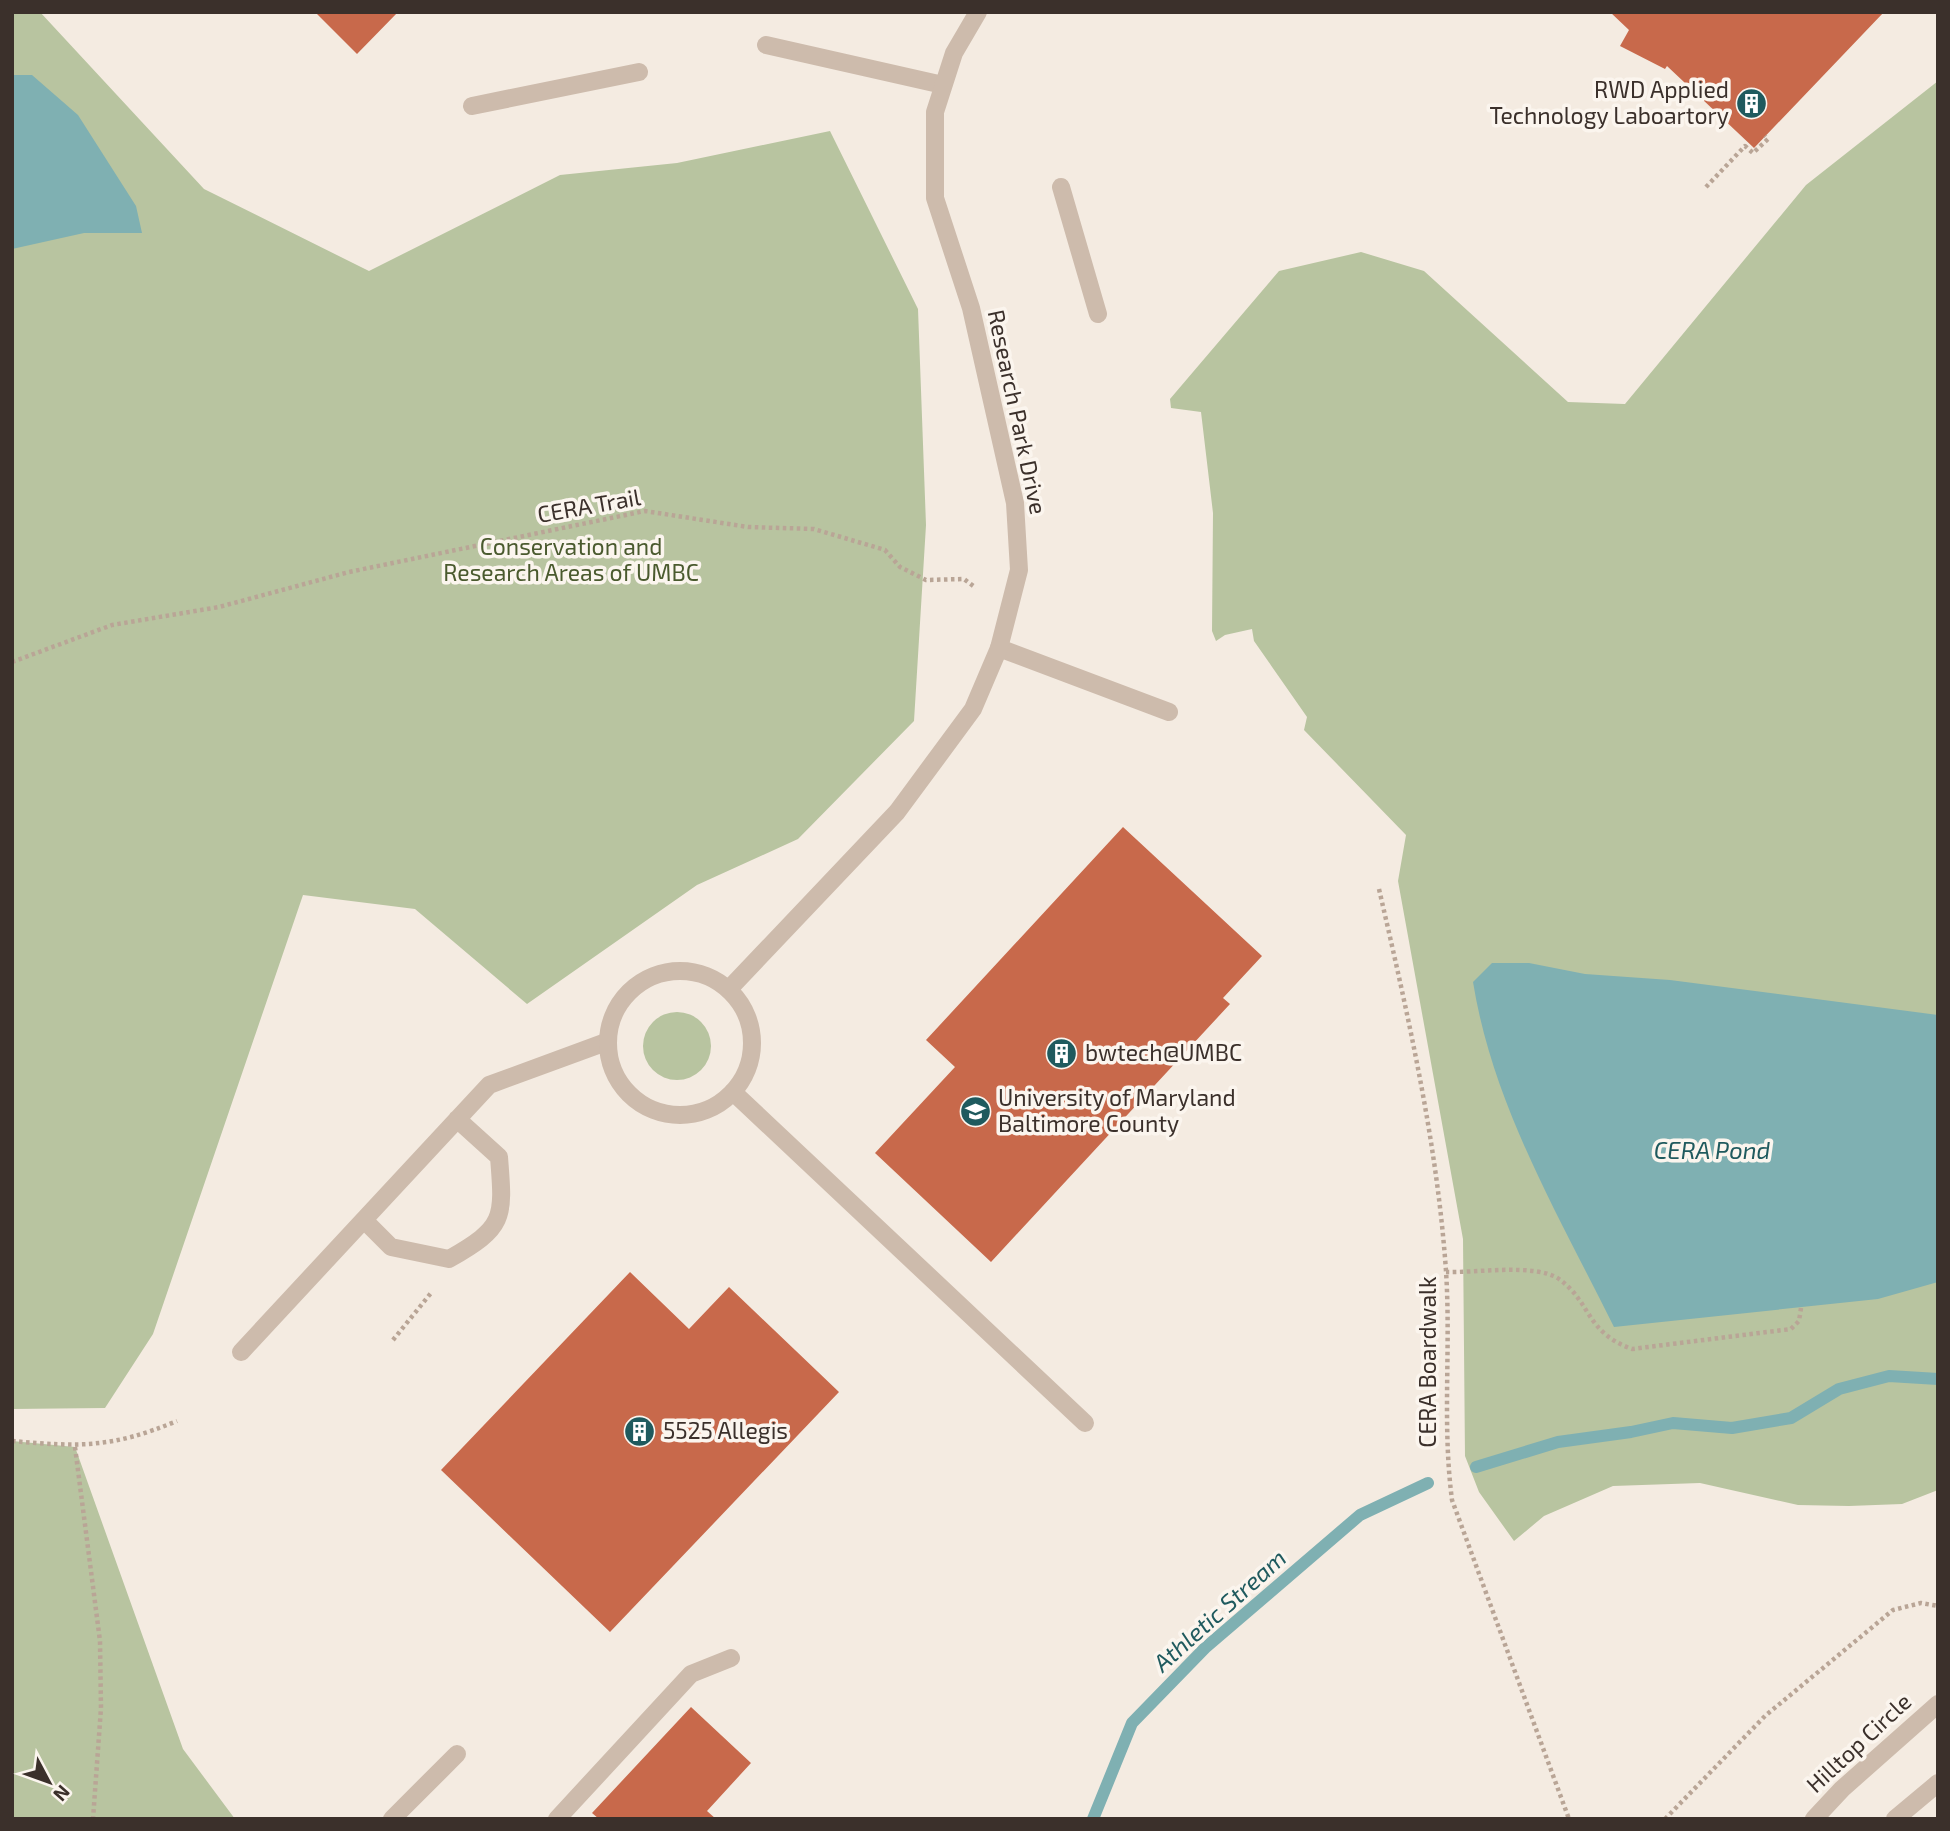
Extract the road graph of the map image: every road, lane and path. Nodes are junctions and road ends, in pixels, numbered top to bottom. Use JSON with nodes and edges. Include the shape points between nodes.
{"nodes":[{"id":1,"x":978,"y":12,"type":"edge"},
{"id":2,"x":766,"y":45,"type":"dead end"},
{"id":3,"x":639,"y":72,"type":"dead end"},
{"id":4,"x":943,"y":85,"type":"junction"},
{"id":5,"x":472,"y":106,"type":"dead end"},
{"id":6,"x":1765,"y":136,"type":"dead end"},
{"id":7,"x":1061,"y":187,"type":"dead end"},
{"id":8,"x":1706,"y":187,"type":"dead end"},
{"id":9,"x":1098,"y":314,"type":"dead end"},
{"id":10,"x":976,"y":588,"type":"dead end"},
{"id":11,"x":999,"y":648,"type":"junction"},
{"id":12,"x":12,"y":662,"type":"edge"},
{"id":13,"x":1169,"y":712,"type":"dead end"},
{"id":14,"x":1378,"y":889,"type":"dead end"},
{"id":15,"x":729,"y":989,"type":"junction"},
{"id":16,"x":606,"y":1042,"type":"junction"},
{"id":17,"x":733,"y":1092,"type":"junction"},
{"id":18,"x":457,"y":1119,"type":"junction"},
{"id":19,"x":364,"y":1220,"type":"junction"},
{"id":20,"x":1446,"y":1272,"type":"junction"},
{"id":21,"x":431,"y":1293,"type":"dead end"},
{"id":22,"x":1801,"y":1308,"type":"dead end"},
{"id":23,"x":393,"y":1340,"type":"dead end"},
{"id":24,"x":241,"y":1352,"type":"dead end"},
{"id":25,"x":177,"y":1421,"type":"dead end"},
{"id":26,"x":1086,"y":1423,"type":"dead end"},
{"id":27,"x":12,"y":1441,"type":"edge"},
{"id":28,"x":75,"y":1447,"type":"junction"},
{"id":29,"x":1938,"y":1606,"type":"edge"},
{"id":30,"x":731,"y":1658,"type":"dead end"},
{"id":31,"x":1938,"y":1704,"type":"edge"},
{"id":32,"x":457,"y":1754,"type":"dead end"},
{"id":33,"x":1938,"y":1783,"type":"edge"},
{"id":34,"x":93,"y":1819,"type":"edge"},
{"id":35,"x":392,"y":1819,"type":"edge"},
{"id":36,"x":557,"y":1819,"type":"edge"},
{"id":37,"x":1569,"y":1819,"type":"edge"},
{"id":38,"x":1665,"y":1819,"type":"edge"},
{"id":39,"x":1814,"y":1819,"type":"edge"},
{"id":40,"x":1895,"y":1819,"type":"edge"}],
"edges":[{"from":1,"to":4,"type":"street","name":"Research Park Drive","via":[[954,53]]},
{"from":2,"to":4,"type":"street"},
{"from":3,"to":5,"type":"street"},
{"from":4,"to":11,"type":"street","name":"Research Park Drive","via":[[935,112],[935,198],[971,308],[1015,503],[1019,570]]},
{"from":6,"to":8,"type":"path","via":[[1768,139],[1754,153],[1745,146]]},
{"from":7,"to":9,"type":"street"},
{"from":10,"to":12,"type":"path","name":"CERA Trail","via":[[964,579],[926,580],[900,567],[884,550],[814,529],[748,527],[645,510],[349,572],[219,607],[112,625]]},
{"from":11,"to":13,"type":"street"},
{"from":11,"to":15,"type":"street","name":"Research Park Drive","via":[[973,709],[897,812]]},
{"from":14,"to":20,"type":"path","name":"CERA Boardwalk","via":[[1408,1013],[1433,1155]]},
{"from":15,"to":16,"type":"street","via":[[700,973],[667,971],[636,984],[615,1010]]},
{"from":15,"to":17,"type":"street","via":[[751,1028],[752,1051],[746,1073]]},
{"from":16,"to":17,"type":"street","via":[[611,1071],[628,1096],[653,1111],[681,1116],[710,1110]]},
{"from":16,"to":18,"type":"street","via":[[489,1084]]},
{"from":17,"to":26,"type":"street"},
{"from":18,"to":19,"type":"street"},
{"from":18,"to":19,"type":"street","via":[[499,1157],[503,1206],[485,1238],[449,1259],[391,1247]]},
{"from":19,"to":24,"type":"street"},
{"from":20,"to":22,"type":"path","via":[[1530,1270],[1558,1278],[1599,1331],[1611,1342],[1632,1349],[1791,1329],[1799,1321]]},
{"from":20,"to":37,"type":"path","name":"CERA Boardwalk","via":[[1446,1456],[1452,1500]]},
{"from":21,"to":23,"type":"path"},
{"from":25,"to":28,"type":"path","via":[[134,1439]]},
{"from":27,"to":28,"type":"path"},
{"from":28,"to":34,"type":"path","via":[[100,1641],[101,1708]]},
{"from":29,"to":38,"type":"path","via":[[1921,1603],[1893,1610],[1765,1716]]},
{"from":30,"to":36,"type":"street","via":[[691,1674]]},
{"from":31,"to":39,"type":"street","name":"Hilltop Circle"},
{"from":32,"to":35,"type":"street"},
{"from":33,"to":40,"type":"street"}]}
